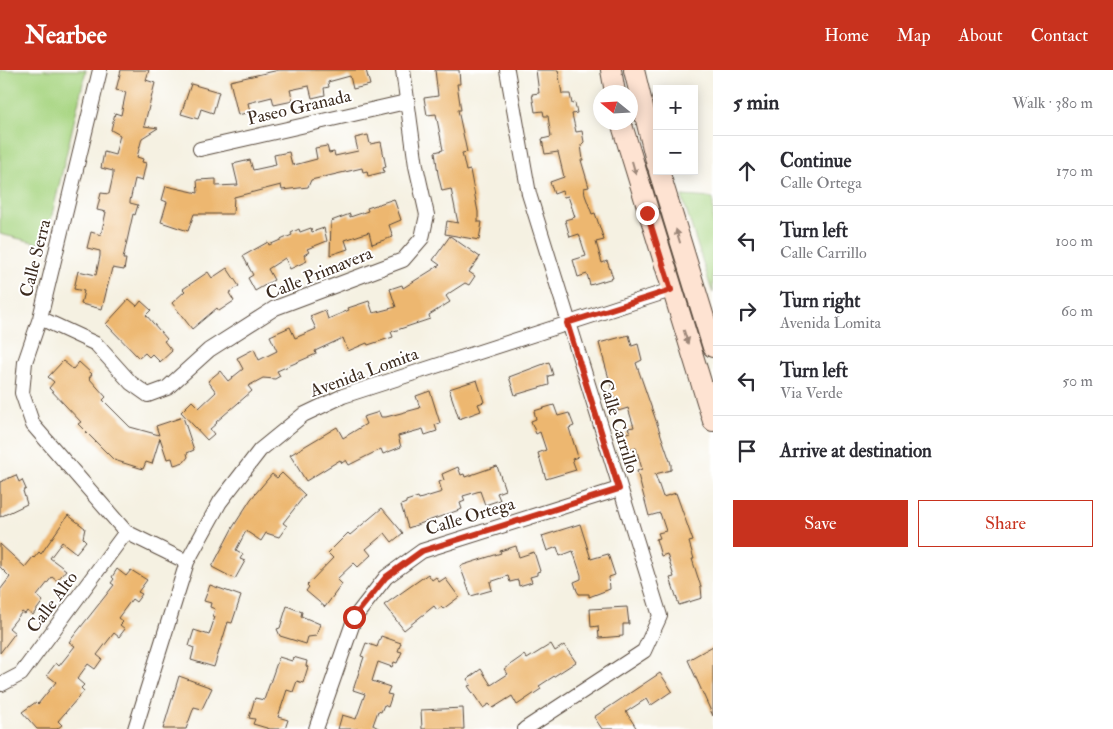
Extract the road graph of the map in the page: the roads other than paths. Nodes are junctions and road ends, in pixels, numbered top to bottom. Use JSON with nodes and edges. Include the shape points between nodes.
{"nodes":[{"id":1,"x":100,"y":70,"type":"edge"},
{"id":2,"x":403,"y":70,"type":"edge"},
{"id":3,"x":507,"y":70,"type":"edge"},
{"id":4,"x":611,"y":70,"type":"edge"},
{"id":5,"x":634,"y":70,"type":"edge"},
{"id":6,"x":614,"y":85,"type":"edge"},
{"id":7,"x":406,"y":102,"type":"junction"},
{"id":8,"x":623,"y":130,"type":"edge"},
{"id":9,"x":653,"y":148,"type":"edge"},
{"id":10,"x":200,"y":149,"type":"dead end"},
{"id":11,"x":659,"y":175,"type":"edge"},
{"id":12,"x":693,"y":282,"type":"junction"},
{"id":13,"x":671,"y":290,"type":"junction"},
{"id":14,"x":40,"y":318,"type":"junction"},
{"id":15,"x":567,"y":323,"type":"junction"},
{"id":16,"x":713,"y":347,"type":"edge"},
{"id":17,"x":713,"y":421,"type":"edge"},
{"id":18,"x":619,"y":489,"type":"junction"},
{"id":19,"x":126,"y":532,"type":"junction"},
{"id":20,"x":187,"y":562,"type":"junction"},
{"id":21,"x":0,"y":683,"type":"edge"},
{"id":22,"x":136,"y":729,"type":"edge"},
{"id":23,"x":316,"y":729,"type":"edge"},
{"id":24,"x":526,"y":729,"type":"edge"}],
"edges":[{"from":1,"to":14,"type":"street","name":"Calle Serra"},
{"from":2,"to":7,"type":"street","name":"Calle Primavera"},
{"from":3,"to":15,"type":"street","name":"Calle Carrillo","via":[[529,194]]},
{"from":4,"to":6,"type":"main road"},
{"from":5,"to":9,"type":"main road"},
{"from":7,"to":10,"type":"street","name":"Paseo Granada"},
{"from":7,"to":14,"type":"street","name":"Calle Primavera","via":[[427,215],[422,238],[403,260],[276,308],[209,350],[167,388],[148,395],[131,383],[96,344]]},
{"from":8,"to":13,"type":"main road","one_way":true},
{"from":12,"to":11,"type":"main road","one_way":true},
{"from":12,"to":13,"type":"main road"},
{"from":12,"to":16,"type":"main road"},
{"from":13,"to":15,"type":"street","name":"Avenida Lomita"},
{"from":13,"to":17,"type":"main road","one_way":true},
{"from":14,"to":19,"type":"street","name":"Calle Serra","via":[[25,362],[22,392],[33,425]]},
{"from":15,"to":18,"type":"street","name":"Calle Carrillo"},
{"from":15,"to":20,"type":"street","name":"Avenida Lomita","via":[[343,396],[303,415],[260,450],[237,479],[220,502]]},
{"from":18,"to":23,"type":"street","name":"Calle Ortega","via":[[422,551],[386,577],[354,617]]},
{"from":18,"to":24,"type":"street","name":"Calle Carrillo","via":[[660,616],[644,650]]},
{"from":19,"to":20,"type":"street","name":"Calle Serra"},
{"from":19,"to":21,"type":"street","name":"Calle Alto","via":[[21,674]]},
{"from":20,"to":22,"type":"street","name":"Avenida Lomita"}]}
